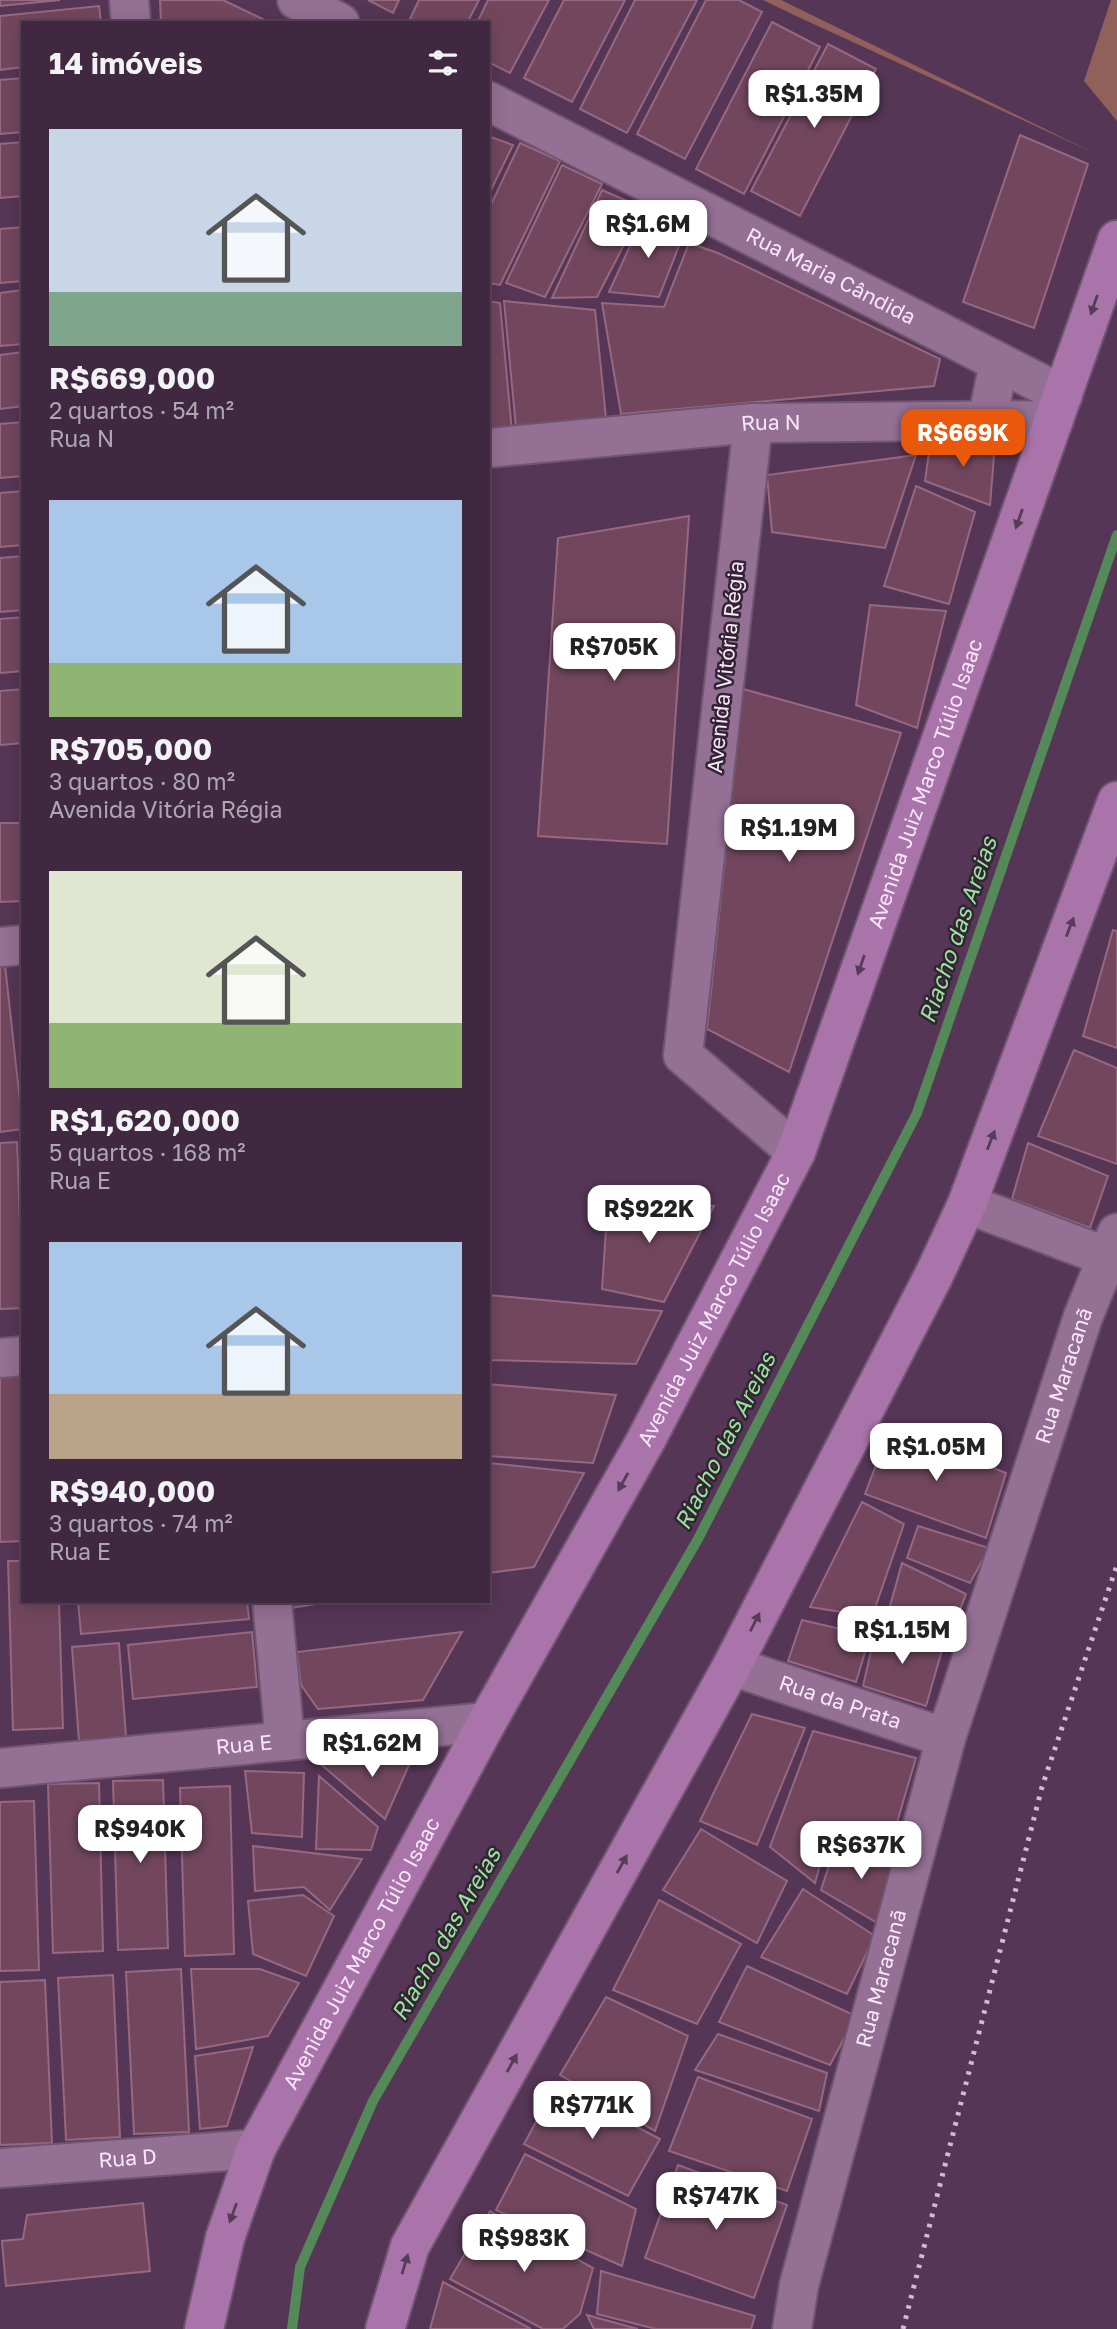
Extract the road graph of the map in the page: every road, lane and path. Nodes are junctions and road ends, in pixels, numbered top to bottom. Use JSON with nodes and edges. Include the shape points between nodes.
{"nodes":[{"id":1,"x":129,"y":0,"type":"edge"},
{"id":2,"x":297,"y":0,"type":"edge"},
{"id":3,"x":131,"y":21,"type":"edge"},
{"id":4,"x":336,"y":21,"type":"edge"},
{"id":5,"x":490,"y":102,"type":"edge"},
{"id":6,"x":1117,"y":240,"type":"edge"},
{"id":7,"x":999,"y":363,"type":"junction"},
{"id":8,"x":1058,"y":408,"type":"junction"},
{"id":9,"x":987,"y":421,"type":"junction"},
{"id":10,"x":753,"y":423,"type":"junction"},
{"id":11,"x":490,"y":448,"type":"edge"},
{"id":12,"x":1117,"y":801,"type":"edge"},
{"id":13,"x":21,"y":945,"type":"edge"},
{"id":14,"x":0,"y":947,"type":"edge"},
{"id":15,"x":796,"y":1152,"type":"junction"},
{"id":16,"x":967,"y":1204,"type":"junction"},
{"id":17,"x":1112,"y":1245,"type":"edge"},
{"id":18,"x":21,"y":1356,"type":"edge"},
{"id":19,"x":0,"y":1358,"type":"edge"},
{"id":20,"x":272,"y":1603,"type":"edge"},
{"id":21,"x":732,"y":1666,"type":"junction"},
{"id":22,"x":487,"y":1722,"type":"junction"},
{"id":23,"x":946,"y":1738,"type":"junction"},
{"id":24,"x":285,"y":1741,"type":"junction"},
{"id":25,"x":0,"y":1768,"type":"edge"},
{"id":26,"x":256,"y":2149,"type":"junction"},
{"id":27,"x":0,"y":2168,"type":"edge"},
{"id":28,"x":204,"y":2329,"type":"edge"},
{"id":29,"x":385,"y":2329,"type":"edge"},
{"id":30,"x":792,"y":2329,"type":"edge"}],
"edges":[{"from":1,"to":3,"type":"street"},
{"from":2,"to":4,"type":"street"},
{"from":5,"to":7,"type":"street","name":"Rua Maria Cândida"},
{"from":6,"to":8,"type":"main road","name":"Avenida Juiz Marco Túlio Isaac","one_way":true},
{"from":7,"to":8,"type":"street","name":"Rua Maria Cândida"},
{"from":7,"to":9,"type":"street"},
{"from":8,"to":9,"type":"street","name":"Rua N"},
{"from":8,"to":15,"type":"main road","name":"Avenida Juiz Marco Túlio Isaac","one_way":true},
{"from":9,"to":10,"type":"street","name":"Rua N"},
{"from":10,"to":11,"type":"street","name":"Rua N"},
{"from":10,"to":15,"type":"street","name":"Avenida Vitória Régia","via":[[683,1055]]},
{"from":16,"to":12,"type":"main road","one_way":true},
{"from":13,"to":14,"type":"street"},
{"from":15,"to":22,"type":"main road","name":"Avenida Juiz Marco Túlio Isaac","one_way":true,"via":[[646,1440]]},
{"from":16,"to":17,"type":"street"},
{"from":21,"to":16,"type":"main road","one_way":true},
{"from":17,"to":23,"type":"street","name":"Rua Maracanã","via":[[1083,1317]]},
{"from":18,"to":19,"type":"street"},
{"from":20,"to":24,"type":"street"},
{"from":21,"to":23,"type":"street","name":"Rua da Prata"},
{"from":29,"to":21,"type":"main road","one_way":true,"via":[[410,2246]]},
{"from":22,"to":24,"type":"street","name":"Rua E"},
{"from":22,"to":26,"type":"main road","name":"Avenida Juiz Marco Túlio Isaac"},
{"from":23,"to":30,"type":"street","name":"Rua Maracanã","via":[[799,2285]]},
{"from":24,"to":25,"type":"street","name":"Rua E"},
{"from":26,"to":27,"type":"street","name":"Rua D"},
{"from":26,"to":28,"type":"main road","name":"Avenida Juiz Marco Túlio Isaac","one_way":true,"via":[[225,2238]]}]}
